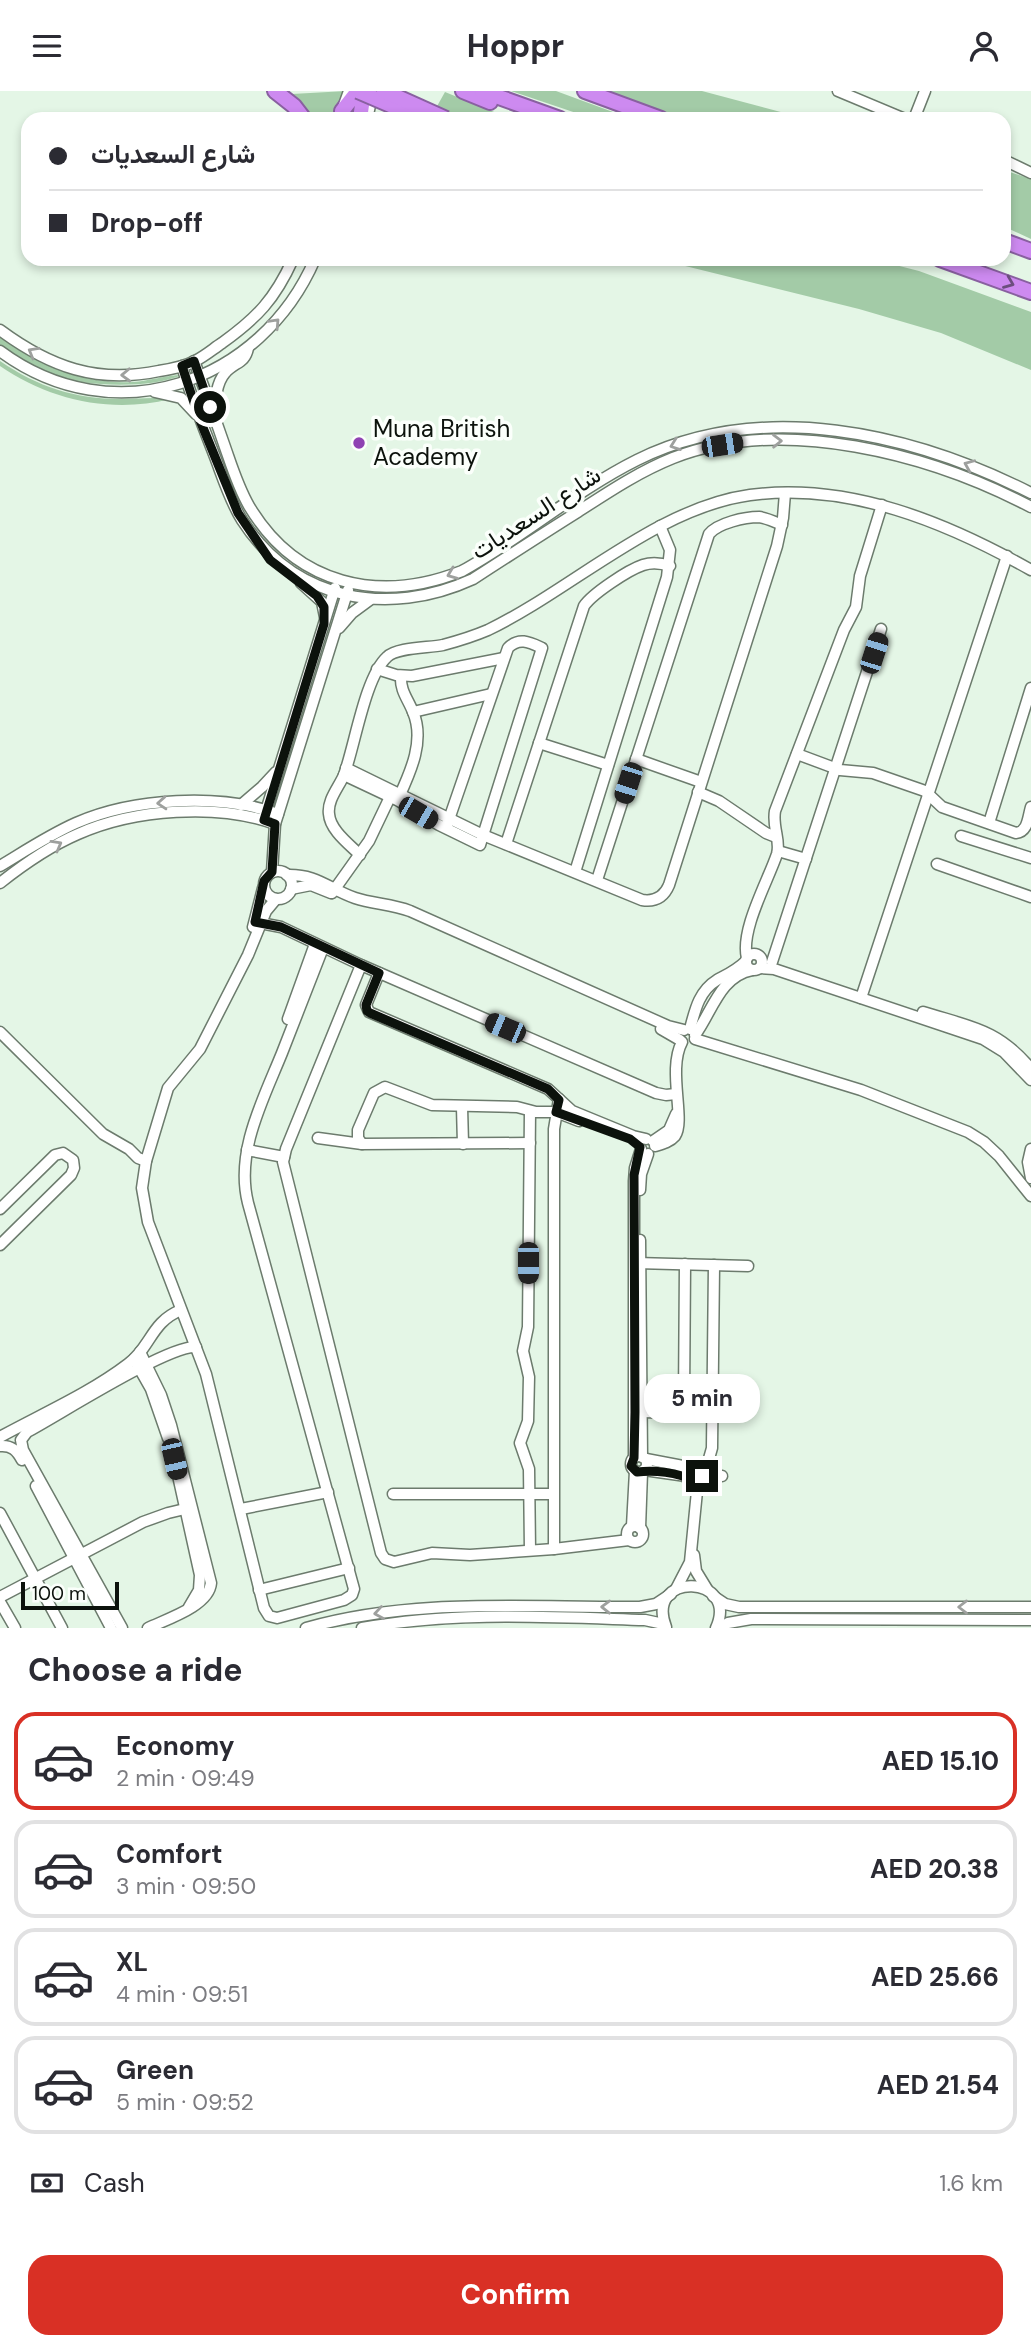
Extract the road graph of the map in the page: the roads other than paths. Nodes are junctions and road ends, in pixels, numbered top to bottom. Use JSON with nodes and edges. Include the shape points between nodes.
{"nodes":[{"id":1,"x":275,"y":91,"type":"edge"},
{"id":2,"x":349,"y":91,"type":"edge"},
{"id":3,"x":358,"y":91,"type":"edge"},
{"id":4,"x":364,"y":91,"type":"edge"},
{"id":5,"x":373,"y":91,"type":"edge"},
{"id":6,"x":384,"y":91,"type":"edge"},
{"id":7,"x":463,"y":91,"type":"edge"},
{"id":8,"x":585,"y":91,"type":"edge"},
{"id":9,"x":838,"y":91,"type":"edge"},
{"id":10,"x":925,"y":91,"type":"edge"},
{"id":11,"x":485,"y":95,"type":"edge"},
{"id":12,"x":299,"y":112,"type":"edge"},
{"id":13,"x":342,"y":112,"type":"edge"},
{"id":14,"x":343,"y":112,"type":"edge"},
{"id":15,"x":361,"y":112,"type":"edge"},
{"id":16,"x":368,"y":112,"type":"edge"},
{"id":17,"x":395,"y":112,"type":"edge"},
{"id":18,"x":407,"y":112,"type":"edge"},
{"id":19,"x":430,"y":112,"type":"edge"},
{"id":20,"x":520,"y":112,"type":"edge"},
{"id":21,"x":538,"y":112,"type":"edge"},
{"id":22,"x":642,"y":112,"type":"edge"},
{"id":23,"x":888,"y":112,"type":"edge"},
{"id":24,"x":917,"y":112,"type":"edge"},
{"id":25,"x":1011,"y":163,"type":"edge"},
{"id":26,"x":1030,"y":170,"type":"edge"},
{"id":27,"x":1011,"y":244,"type":"edge"},
{"id":28,"x":1031,"y":251,"type":"edge"},
{"id":29,"x":290,"y":266,"type":"edge"},
{"id":30,"x":312,"y":266,"type":"edge"},
{"id":31,"x":959,"y":266,"type":"edge"},
{"id":32,"x":1031,"y":292,"type":"edge"},
{"id":33,"x":0,"y":330,"type":"edge"},
{"id":34,"x":248,"y":348,"type":"junction"},
{"id":35,"x":0,"y":351,"type":"edge"},
{"id":36,"x":194,"y":361,"type":"junction"},
{"id":37,"x":182,"y":366,"type":"junction"},
{"id":38,"x":200,"y":377,"type":"junction"},
{"id":39,"x":187,"y":382,"type":"junction"},
{"id":40,"x":141,"y":391,"type":"junction"},
{"id":41,"x":199,"y":418,"type":"junction"},
{"id":42,"x":224,"y":443,"type":"junction"},
{"id":43,"x":785,"y":493,"type":"junction"},
{"id":44,"x":1031,"y":493,"type":"edge"},
{"id":45,"x":882,"y":505,"type":"junction"},
{"id":46,"x":1031,"y":507,"type":"edge"},
{"id":47,"x":782,"y":524,"type":"junction"},
{"id":48,"x":660,"y":526,"type":"junction"},
{"id":49,"x":258,"y":542,"type":"junction"},
{"id":50,"x":1007,"y":557,"type":"junction"},
{"id":51,"x":670,"y":566,"type":"junction"},
{"id":52,"x":1031,"y":570,"type":"edge"},
{"id":53,"x":336,"y":586,"type":"junction"},
{"id":54,"x":348,"y":590,"type":"junction"},
{"id":55,"x":371,"y":599,"type":"junction"},
{"id":56,"x":324,"y":624,"type":"junction"},
{"id":57,"x":881,"y":629,"type":"dead end"},
{"id":58,"x":336,"y":631,"type":"junction"},
{"id":59,"x":504,"y":659,"type":"junction"},
{"id":60,"x":377,"y":669,"type":"junction"},
{"id":61,"x":401,"y":676,"type":"junction"},
{"id":62,"x":1031,"y":688,"type":"edge"},
{"id":63,"x":491,"y":694,"type":"junction"},
{"id":64,"x":413,"y":712,"type":"junction"},
{"id":65,"x":539,"y":743,"type":"junction"},
{"id":66,"x":797,"y":754,"type":"junction"},
{"id":67,"x":636,"y":759,"type":"junction"},
{"id":68,"x":608,"y":765,"type":"junction"},
{"id":69,"x":281,"y":766,"type":"junction"},
{"id":70,"x":836,"y":769,"type":"junction"},
{"id":71,"x":345,"y":771,"type":"junction"},
{"id":72,"x":700,"y":787,"type":"junction"},
{"id":73,"x":930,"y":795,"type":"junction"},
{"id":74,"x":396,"y":797,"type":"junction"},
{"id":75,"x":241,"y":805,"type":"junction"},
{"id":76,"x":1031,"y":807,"type":"edge"},
{"id":77,"x":265,"y":815,"type":"junction"},
{"id":78,"x":277,"y":819,"type":"junction"},
{"id":79,"x":445,"y":822,"type":"junction"},
{"id":80,"x":774,"y":823,"type":"junction"},
{"id":81,"x":989,"y":823,"type":"junction"},
{"id":82,"x":757,"y":826,"type":"junction"},
{"id":83,"x":961,"y":836,"type":"dead end"},
{"id":84,"x":776,"y":837,"type":"junction"},
{"id":85,"x":481,"y":840,"type":"junction"},
{"id":86,"x":506,"y":844,"type":"junction"},
{"id":87,"x":778,"y":851,"type":"junction"},
{"id":88,"x":360,"y":855,"type":"junction"},
{"id":89,"x":1031,"y":858,"type":"edge"},
{"id":90,"x":806,"y":859,"type":"junction"},
{"id":91,"x":937,"y":864,"type":"dead end"},
{"id":92,"x":272,"y":872,"type":"junction"},
{"id":93,"x":575,"y":872,"type":"junction"},
{"id":94,"x":2,"y":874,"type":"edge"},
{"id":95,"x":287,"y":875,"type":"junction"},
{"id":96,"x":597,"y":880,"type":"junction"},
{"id":97,"x":264,"y":885,"type":"junction"},
{"id":98,"x":291,"y":889,"type":"junction"},
{"id":99,"x":333,"y":891,"type":"junction"},
{"id":100,"x":1031,"y":897,"type":"edge"},
{"id":101,"x":276,"y":899,"type":"junction"},
{"id":102,"x":263,"y":909,"type":"junction"},
{"id":103,"x":258,"y":922,"type":"junction"},
{"id":104,"x":281,"y":927,"type":"junction"},
{"id":105,"x":319,"y":946,"type":"junction"},
{"id":106,"x":772,"y":962,"type":"junction"},
{"id":107,"x":753,"y":963,"type":"junction"},
{"id":108,"x":361,"y":965,"type":"junction"},
{"id":109,"x":379,"y":973,"type":"junction"},
{"id":110,"x":831,"y":984,"type":"junction"},
{"id":111,"x":862,"y":995,"type":"junction"},
{"id":112,"x":0,"y":1032,"type":"edge"},
{"id":113,"x":687,"y":1036,"type":"junction"},
{"id":114,"x":1030,"y":1075,"type":"edge"},
{"id":115,"x":676,"y":1098,"type":"junction"},
{"id":116,"x":559,"y":1100,"type":"junction"},
{"id":117,"x":462,"y":1107,"type":"junction"},
{"id":118,"x":530,"y":1111,"type":"junction"},
{"id":119,"x":556,"y":1112,"type":"junction"},
{"id":120,"x":317,"y":1138,"type":"dead end"},
{"id":121,"x":530,"y":1143,"type":"junction"},
{"id":122,"x":362,"y":1144,"type":"junction"},
{"id":123,"x":463,"y":1144,"type":"junction"},
{"id":124,"x":647,"y":1146,"type":"junction"},
{"id":125,"x":129,"y":1149,"type":"junction"},
{"id":126,"x":149,"y":1149,"type":"junction"},
{"id":127,"x":1031,"y":1149,"type":"edge"},
{"id":128,"x":247,"y":1150,"type":"junction"},
{"id":129,"x":284,"y":1157,"type":"junction"},
{"id":130,"x":146,"y":1161,"type":"junction"},
{"id":131,"x":1031,"y":1178,"type":"edge"},
{"id":132,"x":1031,"y":1196,"type":"edge"},
{"id":133,"x":0,"y":1209,"type":"edge"},
{"id":134,"x":0,"y":1245,"type":"edge"},
{"id":135,"x":638,"y":1263,"type":"junction"},
{"id":136,"x":685,"y":1264,"type":"junction"},
{"id":137,"x":715,"y":1265,"type":"junction"},
{"id":138,"x":748,"y":1266,"type":"dead end"},
{"id":139,"x":181,"y":1310,"type":"junction"},
{"id":140,"x":196,"y":1347,"type":"junction"},
{"id":141,"x":137,"y":1356,"type":"junction"},
{"id":142,"x":144,"y":1367,"type":"junction"},
{"id":143,"x":642,"y":1412,"type":"junction"},
{"id":144,"x":0,"y":1437,"type":"edge"},
{"id":145,"x":0,"y":1447,"type":"edge"},
{"id":146,"x":640,"y":1464,"type":"junction"},
{"id":147,"x":695,"y":1475,"type":"junction"},
{"id":148,"x":722,"y":1476,"type":"dead end"},
{"id":149,"x":328,"y":1492,"type":"junction"},
{"id":150,"x":393,"y":1493,"type":"dead end"},
{"id":151,"x":530,"y":1494,"type":"junction"},
{"id":152,"x":553,"y":1494,"type":"junction"},
{"id":153,"x":189,"y":1508,"type":"junction"},
{"id":154,"x":241,"y":1509,"type":"junction"},
{"id":155,"x":0,"y":1513,"type":"edge"},
{"id":156,"x":692,"y":1547,"type":"junction"},
{"id":157,"x":554,"y":1549,"type":"junction"},
{"id":158,"x":530,"y":1551,"type":"junction"},
{"id":159,"x":78,"y":1557,"type":"junction"},
{"id":160,"x":349,"y":1567,"type":"junction"},
{"id":161,"x":35,"y":1579,"type":"junction"},
{"id":162,"x":259,"y":1590,"type":"junction"},
{"id":163,"x":673,"y":1592,"type":"junction"},
{"id":164,"x":712,"y":1595,"type":"junction"},
{"id":165,"x":0,"y":1597,"type":"edge"},
{"id":166,"x":0,"y":1602,"type":"edge"},
{"id":167,"x":1031,"y":1607,"type":"edge"},
{"id":168,"x":0,"y":1612,"type":"edge"},
{"id":169,"x":1031,"y":1620,"type":"edge"},
{"id":170,"x":9,"y":1628,"type":"edge"},
{"id":171,"x":15,"y":1628,"type":"edge"},
{"id":172,"x":62,"y":1628,"type":"edge"},
{"id":173,"x":110,"y":1628,"type":"edge"},
{"id":174,"x":122,"y":1628,"type":"edge"},
{"id":175,"x":148,"y":1628,"type":"edge"},
{"id":176,"x":306,"y":1628,"type":"edge"},
{"id":177,"x":362,"y":1628,"type":"edge"},
{"id":178,"x":666,"y":1628,"type":"edge"},
{"id":179,"x":718,"y":1628,"type":"edge"}],
"edges":[{"from":1,"to":12,"type":"highway"},
{"from":2,"to":13,"type":"street"},
{"from":3,"to":14,"type":"highway"},
{"from":3,"to":18,"type":"highway","bridge":true},
{"from":4,"to":15,"type":"highway"},
{"from":5,"to":16,"type":"street"},
{"from":6,"to":17,"type":"highway"},
{"from":6,"to":19,"type":"highway","bridge":true},
{"from":7,"to":11,"type":"highway"},
{"from":8,"to":22,"type":"highway"},
{"from":9,"to":23,"type":"street"},
{"from":10,"to":24,"type":"street"},
{"from":11,"to":20,"type":"highway"},
{"from":11,"to":21,"type":"highway"},
{"from":25,"to":26,"type":"street"},
{"from":27,"to":28,"type":"highway"},
{"from":29,"to":36,"type":"street","via":[[260,312]]},
{"from":34,"to":30,"type":"street","one_way":true,"via":[[278,321]]},
{"from":31,"to":32,"type":"highway","one_way":true},
{"from":37,"to":33,"type":"street","one_way":true,"via":[[122,376],[83,372],[52,363]]},
{"from":34,"to":38,"type":"street"},
{"from":34,"to":42,"type":"street","via":[[243,361],[223,376],[215,399]]},
{"from":35,"to":40,"type":"street","via":[[34,372],[66,384],[112,393]]},
{"from":36,"to":37,"type":"street"},
{"from":36,"to":38,"type":"street","name":"شارع السعديات"},
{"from":37,"to":39,"type":"street","name":"شارع السعديات"},
{"from":38,"to":39,"type":"street"},
{"from":38,"to":42,"type":"street","name":"شارع السعديات"},
{"from":39,"to":40,"type":"street"},
{"from":39,"to":41,"type":"street","name":"شارع السعديات"},
{"from":40,"to":41,"type":"street","via":[[180,398]]},
{"from":41,"to":49,"type":"street","name":"شارع السعديات","via":[[230,498]]},
{"from":42,"to":53,"type":"street","name":"شارع السعديات","via":[[242,492],[268,533]]},
{"from":43,"to":45,"type":"street"},
{"from":43,"to":47,"type":"street"},
{"from":43,"to":48,"type":"street","via":[[719,501]]},
{"from":44,"to":54,"type":"street","name":"شارع السعديات","one_way":true,"via":[[957,460],[887,441],[815,428],[740,429],[699,436],[652,453],[462,571],[383,594]]},
{"from":45,"to":50,"type":"street"},
{"from":45,"to":66,"type":"street","via":[[860,576],[856,607]]},
{"from":55,"to":46,"type":"street","name":"شارع السعديات","one_way":true,"via":[[423,596],[458,586],[646,470],[701,449],[742,442],[818,442],[887,454],[962,475]]},
{"from":47,"to":67,"type":"street","via":[[752,518],[717,527],[709,534]]},
{"from":47,"to":72,"type":"street"},
{"from":48,"to":51,"type":"street","via":[[669,544]]},
{"from":48,"to":60,"type":"street","via":[[504,622],[454,642],[395,652]]},
{"from":49,"to":53,"type":"street","name":"شارع السعديات","via":[[299,576]]},
{"from":49,"to":56,"type":"street","via":[[270,560],[317,596],[324,607]]},
{"from":50,"to":52,"type":"street"},
{"from":50,"to":73,"type":"street"},
{"from":51,"to":65,"type":"street","via":[[653,563],[637,568],[586,603]]},
{"from":51,"to":68,"type":"street"},
{"from":53,"to":54,"type":"street","name":"شارع السعديات"},
{"from":53,"to":56,"type":"street"},
{"from":54,"to":55,"type":"street","name":"شارع السعديات"},
{"from":54,"to":58,"type":"street"},
{"from":55,"to":58,"type":"street"},
{"from":56,"to":69,"type":"street"},
{"from":57,"to":70,"type":"street"},
{"from":58,"to":78,"type":"street"},
{"from":59,"to":61,"type":"street"},
{"from":59,"to":63,"type":"street"},
{"from":59,"to":85,"type":"street","via":[[510,646],[519,641],[542,648]]},
{"from":60,"to":61,"type":"street"},
{"from":60,"to":71,"type":"street"},
{"from":61,"to":64,"type":"street"},
{"from":62,"to":81,"type":"street"},
{"from":63,"to":64,"type":"street"},
{"from":63,"to":79,"type":"street"},
{"from":64,"to":74,"type":"street","via":[[416,750]]},
{"from":65,"to":68,"type":"street"},
{"from":65,"to":86,"type":"street"},
{"from":66,"to":70,"type":"street"},
{"from":66,"to":80,"type":"street"},
{"from":67,"to":72,"type":"street"},
{"from":67,"to":96,"type":"street"},
{"from":68,"to":93,"type":"street"},
{"from":69,"to":75,"type":"street"},
{"from":69,"to":77,"type":"street"},
{"from":70,"to":73,"type":"street","via":[[873,773]]},
{"from":70,"to":90,"type":"street"},
{"from":71,"to":74,"type":"street"},
{"from":71,"to":88,"type":"street","via":[[329,804],[329,817]]},
{"from":72,"to":82,"type":"street"},
{"from":72,"to":96,"type":"street","via":[[660,897],[642,900]]},
{"from":73,"to":81,"type":"street","via":[[942,807]]},
{"from":73,"to":111,"type":"street"},
{"from":74,"to":79,"type":"street"},
{"from":74,"to":88,"type":"street"},
{"from":75,"to":77,"type":"street"},
{"from":75,"to":94,"type":"street","one_way":true,"via":[[178,802],[116,809],[64,829]]},
{"from":76,"to":81,"type":"street","via":[[1020,832]]},
{"from":77,"to":78,"type":"street"},
{"from":94,"to":77,"type":"street","one_way":true,"via":[[70,838],[124,820],[190,812]]},
{"from":78,"to":92,"type":"street"},
{"from":79,"to":85,"type":"street"},
{"from":80,"to":82,"type":"street"},
{"from":80,"to":84,"type":"street"},
{"from":82,"to":84,"type":"street"},
{"from":83,"to":89,"type":"street"},
{"from":84,"to":87,"type":"street"},
{"from":85,"to":86,"type":"street"},
{"from":86,"to":93,"type":"street"},
{"from":87,"to":90,"type":"street"},
{"from":87,"to":107,"type":"street","via":[[746,939]]},
{"from":88,"to":99,"type":"street"},
{"from":90,"to":106,"type":"street"},
{"from":91,"to":100,"type":"street"},
{"from":92,"to":95,"type":"street"},
{"from":92,"to":97,"type":"street"},
{"from":93,"to":96,"type":"street"},
{"from":95,"to":98,"type":"street"},
{"from":95,"to":99,"type":"street","via":[[310,877]]},
{"from":97,"to":101,"type":"street","via":[[266,893]]},
{"from":97,"to":102,"type":"street"},
{"from":98,"to":99,"type":"street","via":[[311,885]]},
{"from":98,"to":101,"type":"street","via":[[284,898]]},
{"from":99,"to":113,"type":"street","via":[[397,907]]},
{"from":101,"to":102,"type":"street"},
{"from":102,"to":103,"type":"street"},
{"from":102,"to":104,"type":"street"},
{"from":103,"to":104,"type":"street"},
{"from":103,"to":126,"type":"street","via":[[200,1049],[167,1088]]},
{"from":104,"to":105,"type":"street"},
{"from":105,"to":108,"type":"street"},
{"from":105,"to":128,"type":"street"},
{"from":106,"to":107,"type":"street"},
{"from":106,"to":110,"type":"street"},
{"from":107,"to":110,"type":"street"},
{"from":107,"to":113,"type":"street","via":[[727,983]]},
{"from":108,"to":109,"type":"street"},
{"from":108,"to":129,"type":"street"},
{"from":109,"to":115,"type":"street"},
{"from":109,"to":116,"type":"street","via":[[366,1005],[369,1012],[548,1089]]},
{"from":110,"to":111,"type":"street"},
{"from":111,"to":114,"type":"street","via":[[975,1032]]},
{"from":112,"to":125,"type":"street","via":[[103,1133]]},
{"from":113,"to":115,"type":"street","via":[[675,1061]]},
{"from":113,"to":132,"type":"street","via":[[861,1090],[968,1132],[992,1149]]},
{"from":115,"to":124,"type":"street","via":[[672,1125]]},
{"from":116,"to":119,"type":"street"},
{"from":116,"to":124,"type":"street","via":[[572,1111]]},
{"from":117,"to":118,"type":"street"},
{"from":117,"to":122,"type":"street","via":[[432,1105],[382,1088],[374,1093],[358,1132]]},
{"from":117,"to":123,"type":"street"},
{"from":118,"to":119,"type":"street"},
{"from":118,"to":121,"type":"street"},
{"from":119,"to":124,"type":"street"},
{"from":119,"to":152,"type":"street"},
{"from":120,"to":122,"type":"street"},
{"from":121,"to":123,"type":"street"},
{"from":121,"to":151,"type":"street","via":[[528,1327],[523,1348],[529,1382],[528,1421],[520,1443],[529,1469]]},
{"from":122,"to":123,"type":"street"},
{"from":124,"to":135,"type":"street","via":[[640,1182]]},
{"from":125,"to":126,"type":"street"},
{"from":125,"to":130,"type":"street"},
{"from":126,"to":130,"type":"street"},
{"from":127,"to":131,"type":"street"},
{"from":128,"to":129,"type":"street"},
{"from":128,"to":149,"type":"street","via":[[246,1194]]},
{"from":129,"to":158,"type":"street","via":[[284,1172],[381,1553],[394,1562],[432,1553]]},
{"from":130,"to":139,"type":"street","via":[[142,1188],[146,1213]]},
{"from":133,"to":134,"type":"street","via":[[55,1155],[63,1153],[73,1160],[71,1175]]},
{"from":135,"to":136,"type":"street"},
{"from":135,"to":143,"type":"street"},
{"from":135,"to":146,"type":"street"},
{"from":136,"to":137,"type":"street"},
{"from":136,"to":143,"type":"street","via":[[683,1404],[673,1412]]},
{"from":137,"to":138,"type":"street"},
{"from":137,"to":147,"type":"street","via":[[712,1448]]},
{"from":139,"to":140,"type":"street"},
{"from":139,"to":141,"type":"street","via":[[156,1326]]},
{"from":140,"to":142,"type":"street","via":[[180,1349]]},
{"from":140,"to":154,"type":"street"},
{"from":141,"to":142,"type":"street"},
{"from":141,"to":144,"type":"street","via":[[100,1382]]},
{"from":142,"to":153,"type":"street","via":[[166,1410]]},
{"from":142,"to":159,"type":"street","via":[[27,1431],[21,1440]]},
{"from":143,"to":146,"type":"street"},
{"from":145,"to":159,"type":"street","via":[[11,1447],[19,1455]]},
{"from":146,"to":147,"type":"street"},
{"from":146,"to":157,"type":"street","via":[[636,1527],[643,1533],[641,1539]]},
{"from":147,"to":148,"type":"street"},
{"from":147,"to":156,"type":"street"},
{"from":149,"to":154,"type":"street"},
{"from":149,"to":160,"type":"street"},
{"from":150,"to":151,"type":"street"},
{"from":151,"to":152,"type":"street"},
{"from":151,"to":158,"type":"street"},
{"from":152,"to":157,"type":"street"},
{"from":153,"to":159,"type":"street","via":[[143,1522]]},
{"from":153,"to":175,"type":"street","via":[[211,1583],[208,1595]]},
{"from":154,"to":162,"type":"street"},
{"from":155,"to":161,"type":"street"},
{"from":156,"to":163,"type":"street","via":[[690,1562]]},
{"from":156,"to":164,"type":"street","via":[[696,1571]]},
{"from":157,"to":158,"type":"street"},
{"from":159,"to":161,"type":"street"},
{"from":159,"to":173,"type":"street"},
{"from":159,"to":174,"type":"street"},
{"from":160,"to":162,"type":"street"},
{"from":160,"to":162,"type":"street","via":[[354,1586],[350,1597],[280,1618],[267,1613]]},
{"from":161,"to":165,"type":"street"},
{"from":161,"to":172,"type":"street"},
{"from":163,"to":164,"type":"street","via":[[694,1585]]},
{"from":163,"to":176,"type":"street","one_way":true,"via":[[662,1601],[640,1607],[414,1608]]},
{"from":163,"to":178,"type":"street","via":[[663,1609]]},
{"from":167,"to":164,"type":"street","one_way":true,"via":[[740,1607]]},
{"from":164,"to":179,"type":"street","via":[[720,1612]]},
{"from":166,"to":171,"type":"street"},
{"from":168,"to":170,"type":"street"},
{"from":169,"to":179,"type":"street","via":[[751,1619]]},
{"from":177,"to":178,"type":"street","via":[[454,1618],[645,1620]]}]}
